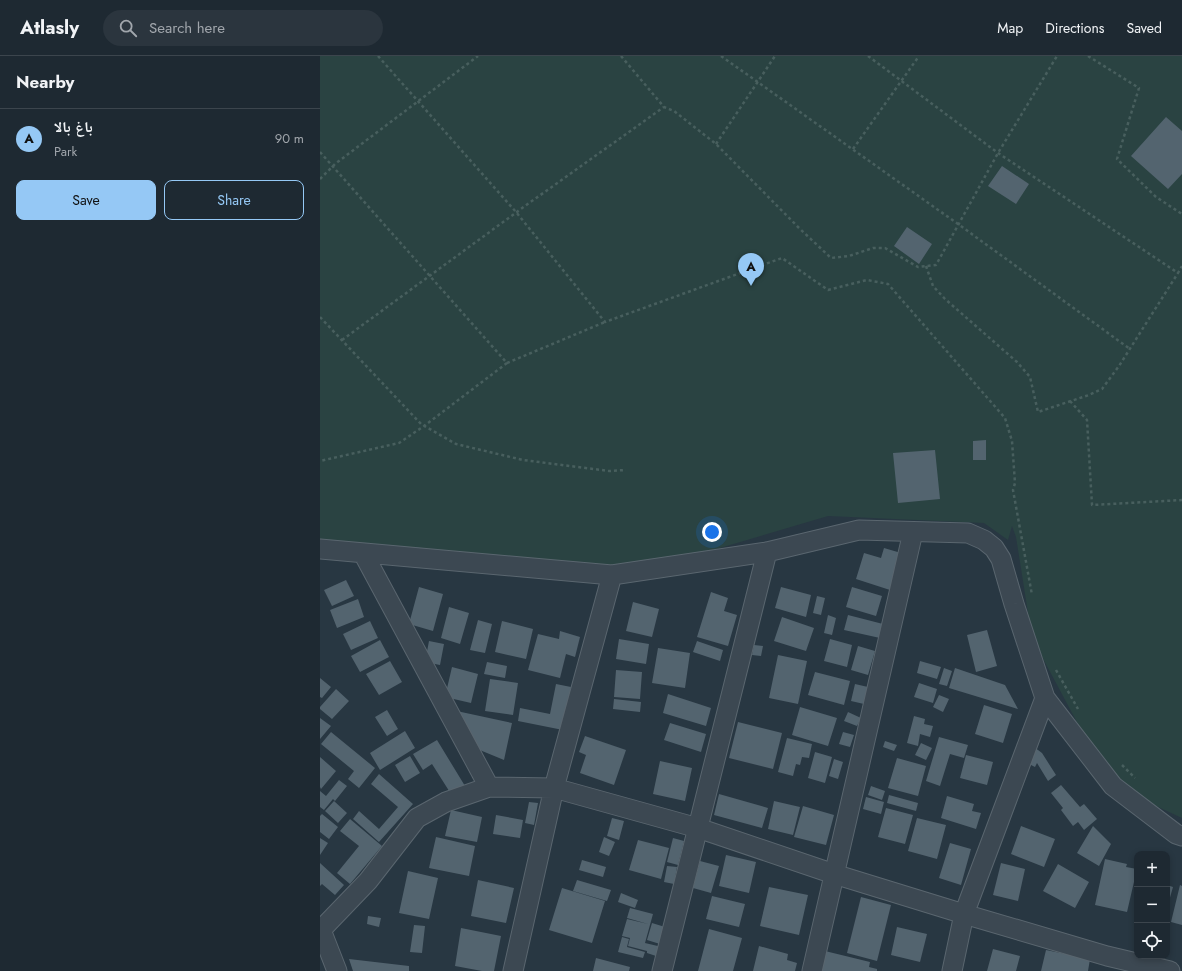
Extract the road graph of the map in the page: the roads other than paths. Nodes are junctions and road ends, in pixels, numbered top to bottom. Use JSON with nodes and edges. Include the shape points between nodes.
{"nodes":[{"id":1,"x":913,"y":532,"type":"junction"},
{"id":2,"x":320,"y":549,"type":"edge"},
{"id":3,"x":767,"y":552,"type":"junction"},
{"id":4,"x":363,"y":553,"type":"junction"},
{"id":5,"x":612,"y":575,"type":"junction"},
{"id":6,"x":1045,"y":698,"type":"junction"},
{"id":7,"x":489,"y":787,"type":"junction"},
{"id":8,"x":554,"y":788,"type":"junction"},
{"id":9,"x":698,"y":828,"type":"junction"},
{"id":10,"x":1182,"y":836,"type":"edge"},
{"id":11,"x":834,"y":874,"type":"junction"},
{"id":12,"x":964,"y":914,"type":"junction"},
{"id":13,"x":320,"y":930,"type":"edge"},
{"id":14,"x":1106,"y":963,"type":"edge"},
{"id":15,"x":337,"y":971,"type":"edge"},
{"id":16,"x":513,"y":971,"type":"edge"},
{"id":17,"x":662,"y":971,"type":"edge"},
{"id":18,"x":812,"y":971,"type":"edge"},
{"id":19,"x":952,"y":971,"type":"edge"},
{"id":20,"x":1170,"y":971,"type":"edge"}],
"edges":[{"from":1,"to":3,"type":"street","via":[[859,530]]},
{"from":1,"to":6,"type":"street","via":[[968,533],[994,548],[1001,559]]},
{"from":1,"to":11,"type":"street"},
{"from":2,"to":4,"type":"street"},
{"from":3,"to":5,"type":"street"},
{"from":3,"to":9,"type":"street"},
{"from":4,"to":5,"type":"street"},
{"from":4,"to":7,"type":"street"},
{"from":5,"to":8,"type":"street"},
{"from":6,"to":10,"type":"street","via":[[1113,786]]},
{"from":6,"to":12,"type":"street"},
{"from":7,"to":8,"type":"street"},
{"from":7,"to":13,"type":"street","via":[[446,802],[417,818],[368,881]]},
{"from":8,"to":9,"type":"street"},
{"from":8,"to":16,"type":"street"},
{"from":9,"to":11,"type":"street"},
{"from":9,"to":17,"type":"street"},
{"from":11,"to":12,"type":"street"},
{"from":11,"to":18,"type":"street"},
{"from":12,"to":14,"type":"street"},
{"from":12,"to":19,"type":"street"},
{"from":13,"to":15,"type":"street"},
{"from":14,"to":20,"type":"street"}]}
